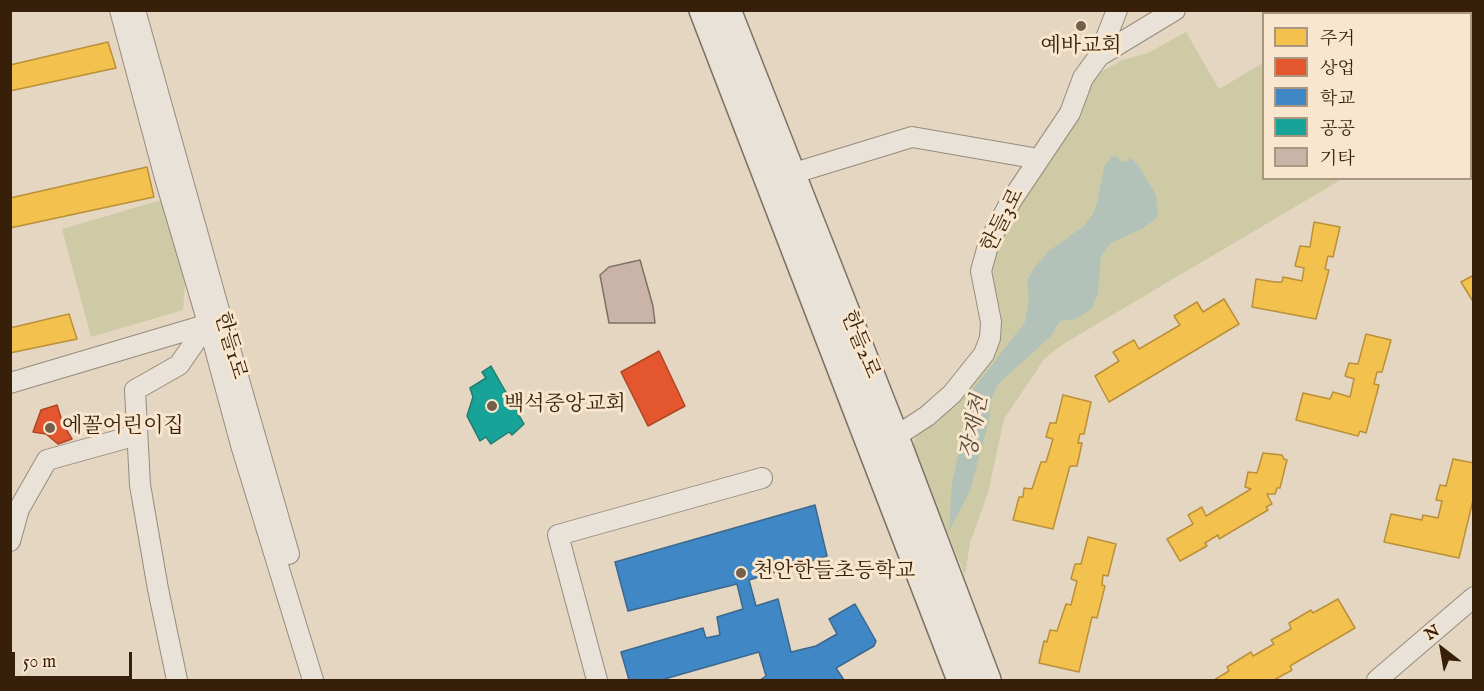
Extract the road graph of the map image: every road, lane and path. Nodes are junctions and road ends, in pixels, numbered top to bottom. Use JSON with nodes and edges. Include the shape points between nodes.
{"nodes":[{"id":1,"x":120,"y":10,"type":"edge"},
{"id":2,"x":135,"y":10,"type":"edge"},
{"id":3,"x":703,"y":10,"type":"edge"},
{"id":4,"x":727,"y":10,"type":"edge"},
{"id":5,"x":1117,"y":10,"type":"edge"},
{"id":6,"x":1175,"y":10,"type":"edge"},
{"id":7,"x":1099,"y":56,"type":"junction"},
{"id":8,"x":1039,"y":159,"type":"junction"},
{"id":9,"x":791,"y":174,"type":"junction"},
{"id":10,"x":215,"y":322,"type":"junction"},
{"id":11,"x":10,"y":383,"type":"edge"},
{"id":12,"x":137,"y":435,"type":"junction"},
{"id":13,"x":895,"y":437,"type":"junction"},
{"id":14,"x":762,"y":478,"type":"dead end"},
{"id":15,"x":10,"y":541,"type":"edge"},
{"id":16,"x":1473,"y":597,"type":"edge"},
{"id":17,"x":177,"y":681,"type":"edge"},
{"id":18,"x":313,"y":681,"type":"edge"},
{"id":19,"x":326,"y":681,"type":"edge"},
{"id":20,"x":597,"y":681,"type":"edge"},
{"id":21,"x":961,"y":681,"type":"edge"},
{"id":22,"x":987,"y":681,"type":"edge"},
{"id":23,"x":1377,"y":681,"type":"edge"}],
"edges":[{"from":1,"to":10,"type":"street","name":"한들1로","via":[[165,178]]},
{"from":2,"to":10,"type":"street","name":"한들1로"},
{"from":3,"to":21,"type":"street","name":"한들2로"},
{"from":4,"to":9,"type":"street","name":"한들2로"},
{"from":5,"to":7,"type":"street","name":"한들3로"},
{"from":6,"to":7,"type":"street","name":"한들3로"},
{"from":7,"to":8,"type":"street","name":"한들3로","via":[[1083,78],[1070,113]]},
{"from":8,"to":9,"type":"street","via":[[912,137]]},
{"from":8,"to":13,"type":"street","name":"한들3로","via":[[988,242],[981,271],[991,322],[984,354],[952,394]]},
{"from":9,"to":13,"type":"street","name":"한들2로"},
{"from":10,"to":11,"type":"street"},
{"from":10,"to":12,"type":"street","name":"한들1로","via":[[180,365],[135,390]]},
{"from":10,"to":18,"type":"street","name":"한들1로","via":[[242,445]]},
{"from":10,"to":19,"type":"street","name":"한들1로"},
{"from":12,"to":15,"type":"street","via":[[47,459],[19,509]]},
{"from":12,"to":17,"type":"street","name":"한들1로","via":[[140,485]]},
{"from":13,"to":22,"type":"street","name":"한들2로"},
{"from":14,"to":20,"type":"street","via":[[558,535]]},
{"from":16,"to":23,"type":"street"}]}
